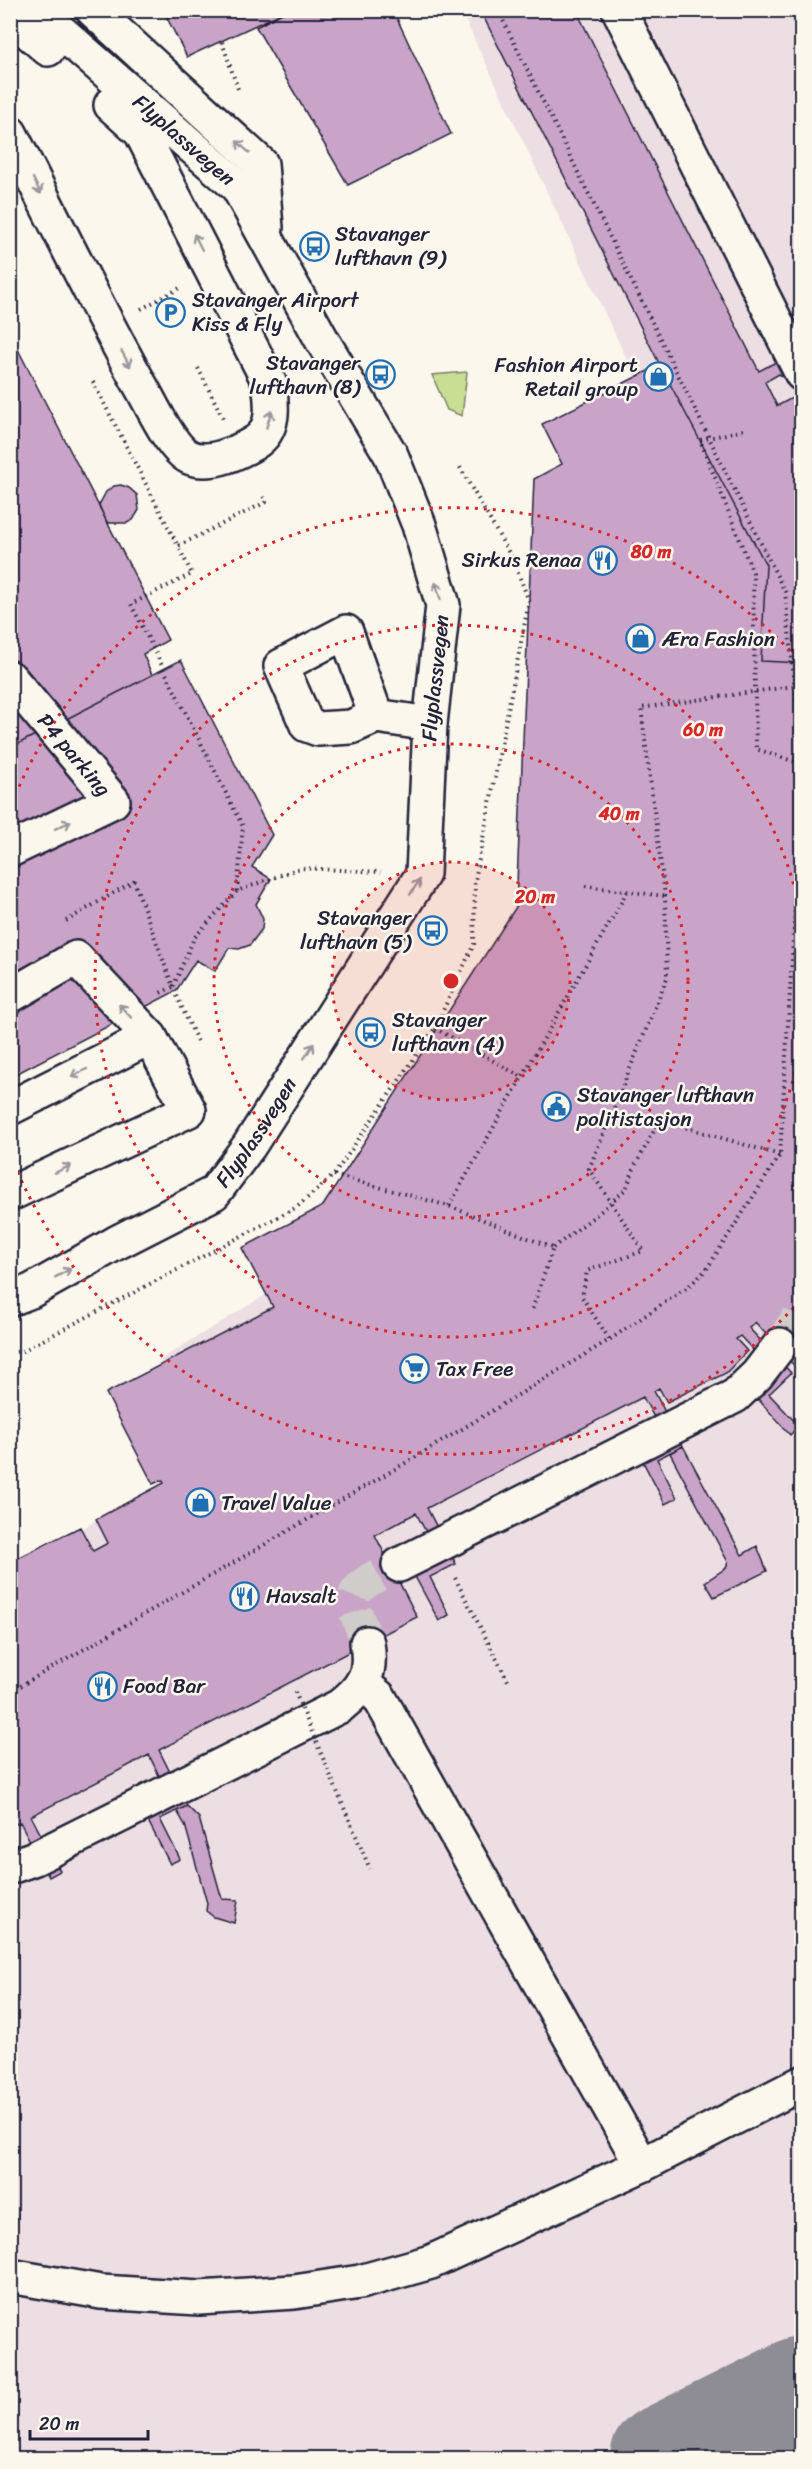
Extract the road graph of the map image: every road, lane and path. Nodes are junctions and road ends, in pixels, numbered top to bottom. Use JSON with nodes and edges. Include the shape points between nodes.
{"nodes":[{"id":1,"x":36,"y":10,"type":"edge"},
{"id":2,"x":93,"y":10,"type":"edge"},
{"id":3,"x":498,"y":10,"type":"edge"},
{"id":4,"x":620,"y":10,"type":"edge"},
{"id":5,"x":10,"y":16,"type":"edge"},
{"id":6,"x":222,"y":42,"type":"dead end"},
{"id":7,"x":240,"y":93,"type":"dead end"},
{"id":8,"x":10,"y":134,"type":"edge"},
{"id":9,"x":267,"y":238,"type":"junction"},
{"id":10,"x":184,"y":286,"type":"dead end"},
{"id":11,"x":138,"y":310,"type":"dead end"},
{"id":12,"x":198,"y":368,"type":"dead end"},
{"id":13,"x":801,"y":374,"type":"edge"},
{"id":14,"x":225,"y":422,"type":"dead end"},
{"id":15,"x":742,"y":430,"type":"dead end"},
{"id":16,"x":458,"y":464,"type":"dead end"},
{"id":17,"x":262,"y":494,"type":"dead end"},
{"id":18,"x":529,"y":601,"type":"dead end"},
{"id":19,"x":10,"y":678,"type":"edge"},
{"id":20,"x":794,"y":686,"type":"junction"},
{"id":21,"x":376,"y":716,"type":"dead end"},
{"id":22,"x":430,"y":724,"type":"junction"},
{"id":23,"x":801,"y":726,"type":"edge"},
{"id":24,"x":801,"y":764,"type":"edge"},
{"id":25,"x":801,"y":793,"type":"edge"},
{"id":26,"x":10,"y":850,"type":"edge"},
{"id":27,"x":381,"y":872,"type":"dead end"},
{"id":28,"x":585,"y":886,"type":"dead end"},
{"id":29,"x":237,"y":891,"type":"junction"},
{"id":30,"x":627,"y":892,"type":"junction"},
{"id":31,"x":665,"y":896,"type":"junction"},
{"id":32,"x":62,"y":923,"type":"dead end"},
{"id":33,"x":173,"y":987,"type":"junction"},
{"id":34,"x":10,"y":996,"type":"edge"},
{"id":35,"x":435,"y":1028,"type":"dead end"},
{"id":36,"x":150,"y":1037,"type":"junction"},
{"id":37,"x":201,"y":1050,"type":"dead end"},
{"id":38,"x":522,"y":1077,"type":"junction"},
{"id":39,"x":10,"y":1108,"type":"edge"},
{"id":40,"x":780,"y":1155,"type":"junction"},
{"id":41,"x":334,"y":1175,"type":"dead end"},
{"id":42,"x":10,"y":1194,"type":"edge"},
{"id":43,"x":449,"y":1206,"type":"junction"},
{"id":44,"x":553,"y":1248,"type":"junction"},
{"id":45,"x":10,"y":1299,"type":"edge"},
{"id":46,"x":532,"y":1310,"type":"dead end"},
{"id":47,"x":609,"y":1340,"type":"junction"},
{"id":48,"x":780,"y":1344,"type":"tunnel mouth"},
{"id":49,"x":399,"y":1565,"type":"tunnel mouth"},
{"id":50,"x":449,"y":1568,"type":"dead end"},
{"id":51,"x":368,"y":1643,"type":"tunnel mouth"},
{"id":52,"x":508,"y":1681,"type":"dead end"},
{"id":53,"x":362,"y":1683,"type":"junction"},
{"id":54,"x":10,"y":1692,"type":"edge"},
{"id":55,"x":295,"y":1692,"type":"dead end"},
{"id":56,"x":10,"y":1867,"type":"edge"},
{"id":57,"x":370,"y":1869,"type":"dead end"},
{"id":58,"x":801,"y":2083,"type":"edge"},
{"id":59,"x":642,"y":2165,"type":"junction"},
{"id":60,"x":10,"y":2277,"type":"edge"}],
"edges":[{"from":1,"to":9,"type":"lane","name":"Flyplassvegen","via":[[238,187]]},
{"from":9,"to":2,"type":"lane","one_way":true,"via":[[261,164]]},
{"from":3,"to":20,"type":"path","via":[[785,592]]},
{"from":4,"to":13,"type":"lane"},
{"from":8,"to":5,"type":"lane","one_way":true,"via":[[107,326],[171,440],[189,457],[217,460],[263,438],[273,414],[269,382],[141,132]]},
{"from":6,"to":7,"type":"path"},
{"from":22,"to":9,"type":"lane","name":"Flyplassvegen","one_way":true,"via":[[443,605],[419,525],[391,455]]},
{"from":10,"to":11,"type":"path"},
{"from":12,"to":14,"type":"path"},
{"from":15,"to":24,"type":"path","via":[[700,440],[753,573],[756,750]]},
{"from":16,"to":18,"type":"path","via":[[513,560]]},
{"from":17,"to":29,"type":"path","via":[[266,502],[178,546],[192,574],[131,604],[243,827]]},
{"from":26,"to":19,"type":"lane","name":"P4 parking","one_way":true,"via":[[113,801]]},
{"from":20,"to":23,"type":"path"},
{"from":20,"to":31,"type":"path","via":[[641,708]]},
{"from":21,"to":22,"type":"lane"},
{"from":45,"to":22,"type":"lane","name":"Flyplassvegen","one_way":true,"via":[[214,1193],[249,1146],[423,874]]},
{"from":25,"to":40,"type":"path"},
{"from":27,"to":29,"type":"path","via":[[300,868]]},
{"from":28,"to":30,"type":"path"},
{"from":29,"to":33,"type":"path","via":[[194,938]]},
{"from":30,"to":31,"type":"path"},
{"from":30,"to":38,"type":"path"},
{"from":31,"to":47,"type":"path","via":[[667,978],[589,1169],[643,1251],[587,1271],[582,1298]]},
{"from":32,"to":33,"type":"path","via":[[134,881]]},
{"from":33,"to":37,"type":"path"},
{"from":36,"to":34,"type":"lane","one_way":true,"via":[[76,958]]},
{"from":35,"to":38,"type":"path"},
{"from":36,"to":39,"type":"lane","one_way":true},
{"from":42,"to":36,"type":"lane","one_way":true,"via":[[189,1110]]},
{"from":38,"to":43,"type":"path"},
{"from":40,"to":44,"type":"path","via":[[660,1119],[626,1189]]},
{"from":40,"to":47,"type":"path","via":[[706,1270]]},
{"from":41,"to":43,"type":"path"},
{"from":43,"to":44,"type":"path"},
{"from":44,"to":46,"type":"path"},
{"from":47,"to":54,"type":"path"},
{"from":48,"to":49,"type":"lane","via":[[735,1396]]},
{"from":50,"to":52,"type":"path"},
{"from":51,"to":53,"type":"lane","via":[[368,1674]]},
{"from":53,"to":56,"type":"lane","via":[[340,1706]]},
{"from":53,"to":59,"type":"lane","via":[[379,1697]]},
{"from":55,"to":57,"type":"path","bridge":true},
{"from":58,"to":59,"type":"lane"},
{"from":59,"to":60,"type":"lane","via":[[431,2262],[360,2282],[294,2292],[199,2298],[101,2292]]}]}
